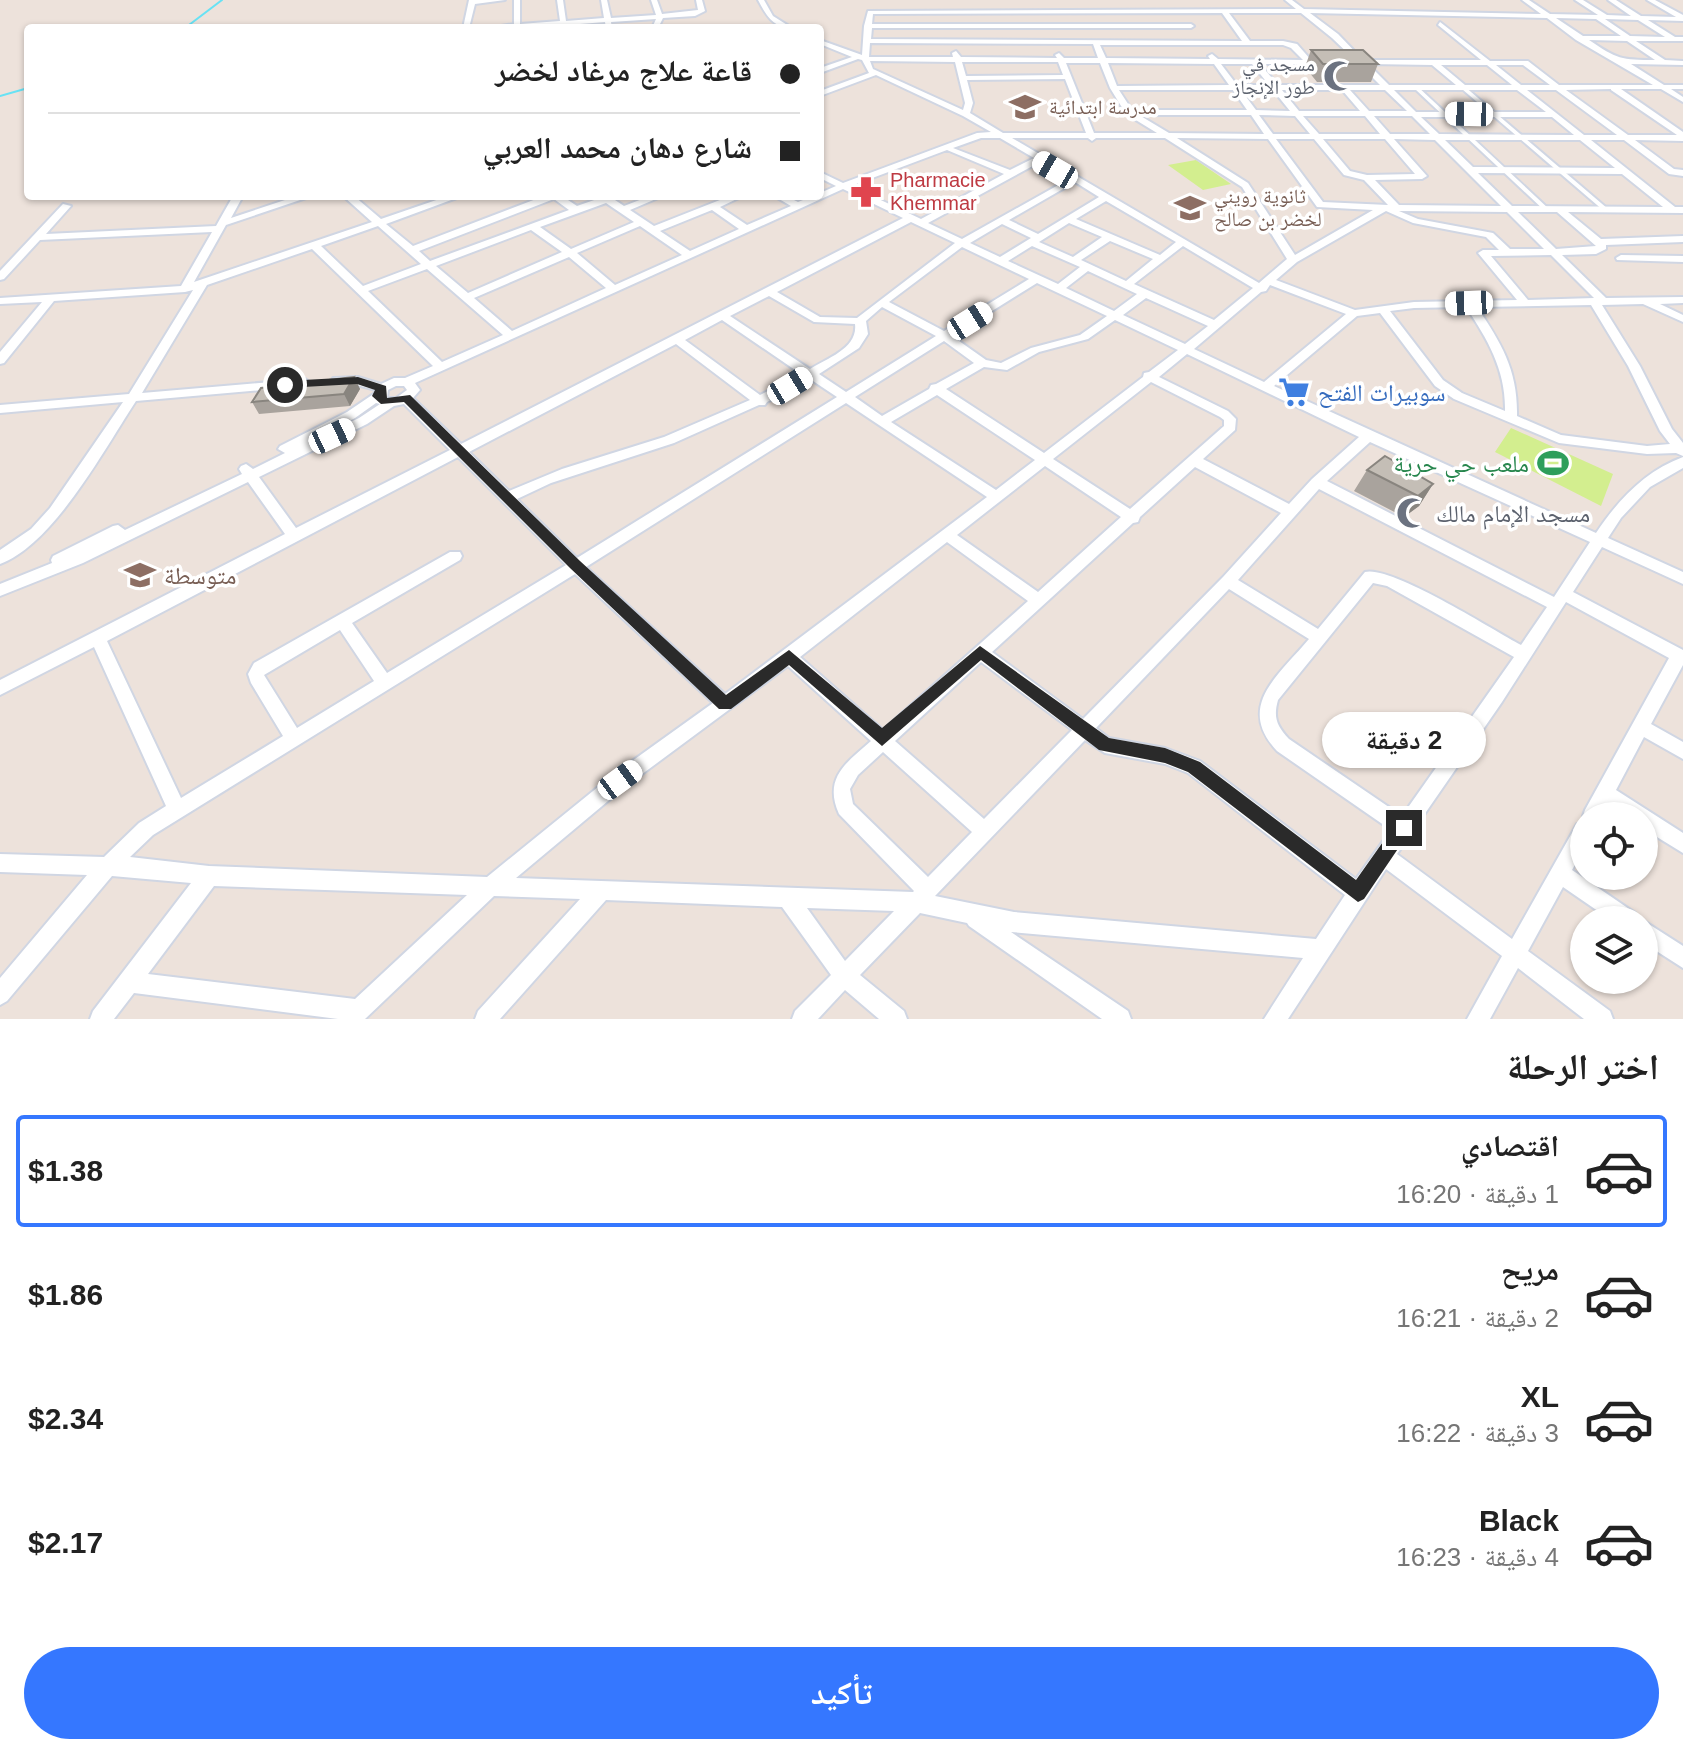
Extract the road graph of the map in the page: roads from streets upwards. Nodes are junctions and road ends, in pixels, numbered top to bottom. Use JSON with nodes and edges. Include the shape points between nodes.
{"nodes":[{"id":1,"x":502,"y":0,"type":"edge"},
{"id":2,"x":517,"y":0,"type":"edge"},
{"id":3,"x":560,"y":0,"type":"edge"},
{"id":4,"x":604,"y":0,"type":"edge"},
{"id":5,"x":654,"y":0,"type":"edge"},
{"id":6,"x":699,"y":0,"type":"edge"},
{"id":7,"x":761,"y":0,"type":"edge"},
{"id":8,"x":993,"y":0,"type":"edge"},
{"id":9,"x":1046,"y":0,"type":"edge"},
{"id":10,"x":1137,"y":0,"type":"edge"},
{"id":11,"x":1168,"y":0,"type":"edge"},
{"id":12,"x":1288,"y":0,"type":"edge"},
{"id":13,"x":1525,"y":0,"type":"edge"},
{"id":14,"x":1578,"y":0,"type":"edge"},
{"id":15,"x":1611,"y":0,"type":"edge"},
{"id":16,"x":1650,"y":0,"type":"edge"},
{"id":17,"x":472,"y":1,"type":"edge"},
{"id":18,"x":948,"y":5,"type":"edge"},
{"id":19,"x":995,"y":10,"type":"junction"},
{"id":20,"x":1045,"y":10,"type":"junction"},
{"id":21,"x":1145,"y":11,"type":"junction"},
{"id":22,"x":1299,"y":11,"type":"junction"},
{"id":23,"x":1180,"y":12,"type":"junction"},
{"id":24,"x":1225,"y":13,"type":"junction"},
{"id":25,"x":1546,"y":16,"type":"junction"},
{"id":26,"x":660,"y":17,"type":"junction"},
{"id":27,"x":1602,"y":17,"type":"junction"},
{"id":28,"x":1639,"y":17,"type":"junction"},
{"id":29,"x":1683,"y":18,"type":"edge"},
{"id":30,"x":467,"y":24,"type":"edge"},
{"id":31,"x":518,"y":24,"type":"edge"},
{"id":32,"x":564,"y":24,"type":"edge"},
{"id":33,"x":609,"y":24,"type":"edge"},
{"id":34,"x":657,"y":24,"type":"edge"},
{"id":35,"x":782,"y":24,"type":"edge"},
{"id":36,"x":1440,"y":24,"type":"dead end"},
{"id":37,"x":867,"y":26,"type":"junction"},
{"id":38,"x":951,"y":26,"type":"junction"},
{"id":39,"x":1047,"y":26,"type":"junction"},
{"id":40,"x":1153,"y":26,"type":"junction"},
{"id":41,"x":1165,"y":26,"type":"junction"},
{"id":42,"x":1191,"y":26,"type":"junction"},
{"id":43,"x":1579,"y":38,"type":"junction"},
{"id":44,"x":1628,"y":39,"type":"junction"},
{"id":45,"x":866,"y":41,"type":"junction"},
{"id":46,"x":954,"y":41,"type":"junction"},
{"id":47,"x":1053,"y":41,"type":"junction"},
{"id":48,"x":1680,"y":41,"type":"edge"},
{"id":49,"x":1097,"y":42,"type":"junction"},
{"id":50,"x":1175,"y":42,"type":"junction"},
{"id":51,"x":1203,"y":42,"type":"junction"},
{"id":52,"x":1247,"y":42,"type":"junction"},
{"id":53,"x":824,"y":44,"type":"edge"},
{"id":54,"x":860,"y":58,"type":"junction"},
{"id":55,"x":958,"y":60,"type":"junction"},
{"id":56,"x":1061,"y":60,"type":"junction"},
{"id":57,"x":1104,"y":60,"type":"junction"},
{"id":58,"x":1216,"y":62,"type":"junction"},
{"id":59,"x":1254,"y":62,"type":"junction"},
{"id":60,"x":1297,"y":62,"type":"junction"},
{"id":61,"x":1309,"y":62,"type":"junction"},
{"id":62,"x":1334,"y":62,"type":"edge"},
{"id":63,"x":1346,"y":62,"type":"edge"},
{"id":64,"x":1359,"y":62,"type":"junction"},
{"id":65,"x":1433,"y":62,"type":"junction"},
{"id":66,"x":1487,"y":62,"type":"junction"},
{"id":67,"x":1622,"y":62,"type":"junction"},
{"id":68,"x":1662,"y":62,"type":"junction"},
{"id":69,"x":1681,"y":64,"type":"edge"},
{"id":70,"x":824,"y":69,"type":"edge"},
{"id":71,"x":1305,"y":71,"type":"dead end"},
{"id":72,"x":875,"y":73,"type":"junction"},
{"id":73,"x":1067,"y":77,"type":"junction"},
{"id":74,"x":962,"y":78,"type":"junction"},
{"id":75,"x":1313,"y":80,"type":"dead end"},
{"id":76,"x":1664,"y":87,"type":"junction"},
{"id":77,"x":1683,"y":87,"type":"edge"},
{"id":78,"x":1114,"y":88,"type":"junction"},
{"id":79,"x":1233,"y":88,"type":"junction"},
{"id":80,"x":1274,"y":88,"type":"junction"},
{"id":81,"x":1417,"y":88,"type":"junction"},
{"id":82,"x":1464,"y":88,"type":"junction"},
{"id":83,"x":1518,"y":88,"type":"junction"},
{"id":84,"x":1561,"y":88,"type":"junction"},
{"id":85,"x":1613,"y":88,"type":"junction"},
{"id":86,"x":1321,"y":89,"type":"junction"},
{"id":87,"x":1345,"y":89,"type":"junction"},
{"id":88,"x":1386,"y":89,"type":"junction"},
{"id":89,"x":824,"y":92,"type":"edge"},
{"id":90,"x":1683,"y":100,"type":"edge"},
{"id":91,"x":1129,"y":112,"type":"junction"},
{"id":92,"x":1250,"y":112,"type":"junction"},
{"id":93,"x":1294,"y":112,"type":"junction"},
{"id":94,"x":1367,"y":112,"type":"junction"},
{"id":95,"x":1409,"y":112,"type":"junction"},
{"id":96,"x":1444,"y":113,"type":"junction"},
{"id":97,"x":966,"y":114,"type":"junction"},
{"id":98,"x":1494,"y":114,"type":"junction"},
{"id":99,"x":1553,"y":115,"type":"junction"},
{"id":100,"x":1001,"y":136,"type":"junction"},
{"id":101,"x":1683,"y":137,"type":"edge"},
{"id":102,"x":1092,"y":138,"type":"junction"},
{"id":103,"x":1172,"y":138,"type":"junction"},
{"id":104,"x":1270,"y":138,"type":"junction"},
{"id":105,"x":1316,"y":138,"type":"junction"},
{"id":106,"x":1389,"y":138,"type":"junction"},
{"id":107,"x":1436,"y":138,"type":"junction"},
{"id":108,"x":1471,"y":138,"type":"junction"},
{"id":109,"x":1522,"y":138,"type":"junction"},
{"id":110,"x":1582,"y":138,"type":"junction"},
{"id":111,"x":1627,"y":138,"type":"junction"},
{"id":112,"x":951,"y":150,"type":"junction"},
{"id":113,"x":1038,"y":159,"type":"junction"},
{"id":114,"x":1469,"y":170,"type":"junction"},
{"id":115,"x":1505,"y":170,"type":"junction"},
{"id":116,"x":1560,"y":171,"type":"junction"},
{"id":117,"x":1623,"y":171,"type":"junction"},
{"id":118,"x":1009,"y":173,"type":"junction"},
{"id":119,"x":1683,"y":173,"type":"edge"},
{"id":120,"x":824,"y":177,"type":"edge"},
{"id":121,"x":1367,"y":178,"type":"junction"},
{"id":122,"x":1073,"y":180,"type":"junction"},
{"id":123,"x":847,"y":188,"type":"junction"},
{"id":124,"x":824,"y":196,"type":"edge"},
{"id":125,"x":824,"y":198,"type":"edge"},
{"id":126,"x":1104,"y":198,"type":"junction"},
{"id":127,"x":236,"y":200,"type":"edge"},
{"id":128,"x":296,"y":200,"type":"edge"},
{"id":129,"x":352,"y":200,"type":"edge"},
{"id":130,"x":446,"y":200,"type":"edge"},
{"id":131,"x":544,"y":200,"type":"edge"},
{"id":132,"x":561,"y":200,"type":"edge"},
{"id":133,"x":597,"y":200,"type":"edge"},
{"id":134,"x":598,"y":200,"type":"edge"},
{"id":135,"x":608,"y":200,"type":"edge"},
{"id":136,"x":648,"y":200,"type":"edge"},
{"id":137,"x":728,"y":200,"type":"edge"},
{"id":138,"x":787,"y":200,"type":"edge"},
{"id":139,"x":814,"y":200,"type":"edge"},
{"id":140,"x":820,"y":200,"type":"edge"},
{"id":141,"x":1320,"y":205,"type":"junction"},
{"id":142,"x":66,"y":206,"type":"dead end"},
{"id":143,"x":712,"y":206,"type":"junction"},
{"id":144,"x":798,"y":206,"type":"junction"},
{"id":145,"x":622,"y":210,"type":"junction"},
{"id":146,"x":1392,"y":210,"type":"junction"},
{"id":147,"x":1606,"y":210,"type":"junction"},
{"id":148,"x":1678,"y":210,"type":"edge"},
{"id":149,"x":1511,"y":211,"type":"junction"},
{"id":150,"x":1548,"y":211,"type":"junction"},
{"id":151,"x":1561,"y":211,"type":"junction"},
{"id":152,"x":1683,"y":218,"type":"edge"},
{"id":153,"x":1069,"y":220,"type":"junction"},
{"id":154,"x":916,"y":221,"type":"junction"},
{"id":155,"x":1002,"y":221,"type":"junction"},
{"id":156,"x":641,"y":222,"type":"junction"},
{"id":157,"x":378,"y":224,"type":"junction"},
{"id":158,"x":222,"y":226,"type":"junction"},
{"id":159,"x":533,"y":227,"type":"junction"},
{"id":160,"x":746,"y":229,"type":"junction"},
{"id":161,"x":653,"y":230,"type":"junction"},
{"id":162,"x":1341,"y":231,"type":"junction"},
{"id":163,"x":1408,"y":231,"type":"dead end"},
{"id":164,"x":37,"y":237,"type":"junction"},
{"id":165,"x":1109,"y":237,"type":"junction"},
{"id":166,"x":1683,"y":239,"type":"edge"},
{"id":167,"x":1036,"y":240,"type":"junction"},
{"id":168,"x":1599,"y":242,"type":"junction"},
{"id":169,"x":962,"y":243,"type":"junction"},
{"id":170,"x":1181,"y":243,"type":"junction"},
{"id":171,"x":315,"y":246,"type":"junction"},
{"id":172,"x":410,"y":251,"type":"junction"},
{"id":173,"x":1507,"y":252,"type":"junction"},
{"id":174,"x":1553,"y":252,"type":"junction"},
{"id":175,"x":569,"y":253,"type":"junction"},
{"id":176,"x":689,"y":255,"type":"junction"},
{"id":177,"x":1621,"y":258,"type":"dead end"},
{"id":178,"x":1161,"y":259,"type":"junction"},
{"id":179,"x":1683,"y":259,"type":"edge"},
{"id":180,"x":1293,"y":260,"type":"junction"},
{"id":181,"x":1000,"y":261,"type":"junction"},
{"id":182,"x":1073,"y":261,"type":"junction"},
{"id":183,"x":428,"y":266,"type":"junction"},
{"id":184,"x":1087,"y":267,"type":"junction"},
{"id":185,"x":0,"y":277,"type":"edge"},
{"id":186,"x":1037,"y":278,"type":"junction"},
{"id":187,"x":202,"y":284,"type":"junction"},
{"id":188,"x":1127,"y":285,"type":"junction"},
{"id":189,"x":1266,"y":285,"type":"junction"},
{"id":190,"x":185,"y":289,"type":"junction"},
{"id":191,"x":613,"y":289,"type":"junction"},
{"id":192,"x":1058,"y":289,"type":"junction"},
{"id":193,"x":362,"y":290,"type":"junction"},
{"id":194,"x":768,"y":291,"type":"junction"},
{"id":195,"x":1145,"y":294,"type":"junction"},
{"id":196,"x":465,"y":298,"type":"junction"},
{"id":197,"x":50,"y":299,"type":"junction"},
{"id":198,"x":1645,"y":300,"type":"junction"},
{"id":199,"x":1683,"y":300,"type":"edge"},
{"id":200,"x":0,"y":301,"type":"edge"},
{"id":201,"x":1598,"y":301,"type":"junction"},
{"id":202,"x":883,"y":303,"type":"junction"},
{"id":203,"x":1469,"y":303,"type":"junction"},
{"id":204,"x":1525,"y":303,"type":"junction"},
{"id":205,"x":1382,"y":308,"type":"junction"},
{"id":206,"x":1354,"y":313,"type":"junction"},
{"id":207,"x":721,"y":315,"type":"junction"},
{"id":208,"x":1115,"y":316,"type":"junction"},
{"id":209,"x":1683,"y":319,"type":"edge"},
{"id":210,"x":860,"y":321,"type":"junction"},
{"id":211,"x":1216,"y":325,"type":"junction"},
{"id":212,"x":510,"y":335,"type":"junction"},
{"id":213,"x":944,"y":336,"type":"junction"},
{"id":214,"x":675,"y":338,"type":"junction"},
{"id":215,"x":1188,"y":348,"type":"junction"},
{"id":216,"x":0,"y":360,"type":"edge"},
{"id":217,"x":982,"y":363,"type":"junction"},
{"id":218,"x":441,"y":367,"type":"junction"},
{"id":219,"x":809,"y":374,"type":"junction"},
{"id":220,"x":1148,"y":376,"type":"junction"},
{"id":221,"x":1267,"y":386,"type":"junction"},
{"id":222,"x":935,"y":388,"type":"junction"},
{"id":223,"x":396,"y":392,"type":"junction"},
{"id":224,"x":133,"y":397,"type":"junction"},
{"id":225,"x":845,"y":399,"type":"junction"},
{"id":226,"x":761,"y":402,"type":"junction"},
{"id":227,"x":0,"y":409,"type":"edge"},
{"id":228,"x":1511,"y":419,"type":"junction"},
{"id":229,"x":881,"y":422,"type":"junction"},
{"id":230,"x":1368,"y":436,"type":"junction"},
{"id":231,"x":459,"y":450,"type":"junction"},
{"id":232,"x":1682,"y":454,"type":"edge"},
{"id":233,"x":1044,"y":460,"type":"junction"},
{"id":234,"x":1195,"y":461,"type":"junction"},
{"id":235,"x":249,"y":472,"type":"junction"},
{"id":236,"x":1317,"y":482,"type":"junction"},
{"id":237,"x":995,"y":496,"type":"junction"},
{"id":238,"x":507,"y":498,"type":"junction"},
{"id":239,"x":1290,"y":511,"type":"junction"},
{"id":240,"x":1133,"y":518,"type":"junction"},
{"id":241,"x":946,"y":534,"type":"junction"},
{"id":242,"x":294,"y":536,"type":"junction"},
{"id":243,"x":1598,"y":538,"type":"junction"},
{"id":244,"x":455,"y":556,"type":"dead end"},
{"id":245,"x":0,"y":558,"type":"edge"},
{"id":246,"x":1653,"y":562,"type":"junction"},
{"id":247,"x":575,"y":565,"type":"junction"},
{"id":248,"x":1683,"y":570,"type":"edge"},
{"id":249,"x":1683,"y":578,"type":"edge"},
{"id":250,"x":1228,"y":581,"type":"junction"},
{"id":251,"x":0,"y":590,"type":"edge"},
{"id":252,"x":1038,"y":600,"type":"junction"},
{"id":253,"x":1560,"y":600,"type":"junction"},
{"id":254,"x":342,"y":620,"type":"junction"},
{"id":255,"x":1318,"y":637,"type":"junction"},
{"id":256,"x":98,"y":639,"type":"junction"},
{"id":257,"x":980,"y":652,"type":"junction"},
{"id":258,"x":1523,"y":654,"type":"junction"},
{"id":259,"x":789,"y":657,"type":"junction"},
{"id":260,"x":1681,"y":657,"type":"edge"},
{"id":261,"x":385,"y":684,"type":"junction"},
{"id":262,"x":0,"y":688,"type":"edge"},
{"id":263,"x":725,"y":704,"type":"junction"},
{"id":264,"x":1641,"y":727,"type":"junction"},
{"id":265,"x":1083,"y":731,"type":"junction"},
{"id":266,"x":882,"y":738,"type":"junction"},
{"id":267,"x":294,"y":739,"type":"junction"},
{"id":268,"x":1683,"y":751,"type":"edge"},
{"id":269,"x":1604,"y":793,"type":"junction"},
{"id":270,"x":1599,"y":802,"type":"edge"},
{"id":271,"x":1618,"y":802,"type":"edge"},
{"id":272,"x":177,"y":809,"type":"junction"},
{"id":273,"x":1404,"y":828,"type":"junction"},
{"id":274,"x":1658,"y":828,"type":"edge"},
{"id":275,"x":984,"y":831,"type":"junction"},
{"id":276,"x":1683,"y":844,"type":"edge"},
{"id":277,"x":1570,"y":855,"type":"edge"},
{"id":278,"x":1386,"y":857,"type":"junction"},
{"id":279,"x":0,"y":863,"type":"edge"},
{"id":280,"x":106,"y":868,"type":"junction"},
{"id":281,"x":1560,"y":873,"type":"junction"},
{"id":282,"x":209,"y":876,"type":"junction"},
{"id":283,"x":493,"y":884,"type":"junction"},
{"id":284,"x":601,"y":891,"type":"junction"},
{"id":285,"x":1358,"y":893,"type":"junction"},
{"id":286,"x":921,"y":896,"type":"junction"},
{"id":287,"x":788,"y":899,"type":"junction"},
{"id":288,"x":1608,"y":906,"type":"edge"},
{"id":289,"x":972,"y":916,"type":"junction"},
{"id":290,"x":1658,"y":941,"type":"edge"},
{"id":291,"x":1322,"y":950,"type":"junction"},
{"id":292,"x":1515,"y":954,"type":"junction"},
{"id":293,"x":1683,"y":958,"type":"edge"},
{"id":294,"x":843,"y":975,"type":"junction"},
{"id":295,"x":130,"y":982,"type":"junction"},
{"id":296,"x":0,"y":994,"type":"edge"},
{"id":297,"x":354,"y":1014,"type":"edge"},
{"id":298,"x":101,"y":1019,"type":"edge"},
{"id":299,"x":486,"y":1019,"type":"edge"},
{"id":300,"x":803,"y":1019,"type":"edge"},
{"id":301,"x":896,"y":1019,"type":"edge"},
{"id":302,"x":1120,"y":1019,"type":"edge"},
{"id":303,"x":1275,"y":1019,"type":"edge"},
{"id":304,"x":1478,"y":1019,"type":"edge"},
{"id":305,"x":1602,"y":1019,"type":"edge"}],
"edges":[{"from":1,"to":17,"type":"street"},
{"from":2,"to":31,"type":"street"},
{"from":3,"to":32,"type":"street"},
{"from":4,"to":33,"type":"street"},
{"from":5,"to":26,"type":"street"},
{"from":6,"to":26,"type":"street","via":[[700,13]]},
{"from":7,"to":35,"type":"street","via":[[770,17]]},
{"from":8,"to":19,"type":"street"},
{"from":9,"to":20,"type":"street"},
{"from":10,"to":21,"type":"street"},
{"from":11,"to":23,"type":"street"},
{"from":12,"to":22,"type":"street"},
{"from":13,"to":25,"type":"street"},
{"from":14,"to":27,"type":"street"},
{"from":15,"to":28,"type":"street"},
{"from":16,"to":29,"type":"street"},
{"from":17,"to":30,"type":"street"},
{"from":18,"to":19,"type":"street"},
{"from":18,"to":37,"type":"street","via":[[874,10]]},
{"from":18,"to":38,"type":"street"},
{"from":19,"to":20,"type":"street"},
{"from":20,"to":21,"type":"street"},
{"from":20,"to":39,"type":"street"},
{"from":21,"to":23,"type":"street"},
{"from":21,"to":40,"type":"street"},
{"from":22,"to":24,"type":"street"},
{"from":22,"to":25,"type":"street"},
{"from":22,"to":64,"type":"street","via":[[1328,29]]},
{"from":23,"to":24,"type":"street"},
{"from":23,"to":42,"type":"street"},
{"from":24,"to":52,"type":"street"},
{"from":25,"to":27,"type":"street"},
{"from":25,"to":43,"type":"street"},
{"from":26,"to":33,"type":"street"},
{"from":26,"to":34,"type":"street"},
{"from":27,"to":28,"type":"street"},
{"from":27,"to":44,"type":"street"},
{"from":28,"to":29,"type":"street"},
{"from":28,"to":48,"type":"street"},
{"from":36,"to":66,"type":"street"},
{"from":37,"to":38,"type":"street"},
{"from":37,"to":45,"type":"street"},
{"from":38,"to":39,"type":"street"},
{"from":38,"to":46,"type":"street"},
{"from":39,"to":40,"type":"street"},
{"from":39,"to":47,"type":"street"},
{"from":40,"to":41,"type":"street"},
{"from":41,"to":42,"type":"street"},
{"from":41,"to":50,"type":"street"},
{"from":42,"to":51,"type":"street"},
{"from":43,"to":44,"type":"street"},
{"from":43,"to":67,"type":"street"},
{"from":44,"to":48,"type":"street"},
{"from":44,"to":68,"type":"street"},
{"from":45,"to":46,"type":"street"},
{"from":45,"to":54,"type":"street"},
{"from":46,"to":47,"type":"street"},
{"from":46,"to":55,"type":"street"},
{"from":47,"to":49,"type":"street"},
{"from":47,"to":56,"type":"street"},
{"from":49,"to":50,"type":"street"},
{"from":49,"to":57,"type":"street"},
{"from":50,"to":51,"type":"street"},
{"from":51,"to":52,"type":"street"},
{"from":51,"to":58,"type":"street"},
{"from":52,"to":61,"type":"street","via":[[1292,44]]},
{"from":53,"to":54,"type":"street"},
{"from":54,"to":55,"type":"street"},
{"from":54,"to":70,"type":"street"},
{"from":54,"to":72,"type":"street"},
{"from":55,"to":56,"type":"street"},
{"from":55,"to":74,"type":"street"},
{"from":56,"to":57,"type":"street"},
{"from":56,"to":73,"type":"street"},
{"from":57,"to":58,"type":"street"},
{"from":57,"to":78,"type":"street"},
{"from":58,"to":59,"type":"street"},
{"from":58,"to":79,"type":"street"},
{"from":59,"to":60,"type":"street"},
{"from":59,"to":80,"type":"street"},
{"from":60,"to":61,"type":"street"},
{"from":60,"to":71,"type":"street"},
{"from":61,"to":62,"type":"street"},
{"from":63,"to":64,"type":"street"},
{"from":64,"to":65,"type":"street"},
{"from":64,"to":88,"type":"street"},
{"from":65,"to":66,"type":"street"},
{"from":65,"to":82,"type":"street"},
{"from":66,"to":83,"type":"street"},
{"from":66,"to":84,"type":"street","via":[[1525,63]]},
{"from":67,"to":68,"type":"street"},
{"from":67,"to":76,"type":"street"},
{"from":68,"to":69,"type":"street"},
{"from":72,"to":89,"type":"street"},
{"from":72,"to":97,"type":"street"},
{"from":73,"to":74,"type":"street"},
{"from":73,"to":102,"type":"street"},
{"from":74,"to":97,"type":"street","via":[[969,103]]},
{"from":75,"to":86,"type":"street"},
{"from":76,"to":77,"type":"street"},
{"from":76,"to":85,"type":"street"},
{"from":76,"to":90,"type":"street"},
{"from":78,"to":79,"type":"street"},
{"from":78,"to":91,"type":"street"},
{"from":79,"to":80,"type":"street"},
{"from":79,"to":92,"type":"street"},
{"from":80,"to":86,"type":"street"},
{"from":80,"to":93,"type":"street"},
{"from":81,"to":82,"type":"street"},
{"from":81,"to":88,"type":"street"},
{"from":81,"to":96,"type":"street"},
{"from":82,"to":83,"type":"street"},
{"from":82,"to":98,"type":"street"},
{"from":83,"to":84,"type":"street"},
{"from":83,"to":99,"type":"street"},
{"from":84,"to":85,"type":"street"},
{"from":84,"to":111,"type":"street"},
{"from":85,"to":101,"type":"street"},
{"from":86,"to":87,"type":"street"},
{"from":87,"to":88,"type":"street"},
{"from":87,"to":94,"type":"street"},
{"from":88,"to":95,"type":"street"},
{"from":91,"to":92,"type":"street"},
{"from":91,"to":103,"type":"street"},
{"from":92,"to":93,"type":"street"},
{"from":92,"to":104,"type":"street"},
{"from":93,"to":94,"type":"street"},
{"from":93,"to":105,"type":"street"},
{"from":94,"to":95,"type":"street"},
{"from":94,"to":106,"type":"street"},
{"from":95,"to":96,"type":"street"},
{"from":95,"to":107,"type":"street"},
{"from":96,"to":98,"type":"street"},
{"from":96,"to":108,"type":"street"},
{"from":97,"to":100,"type":"street"},
{"from":98,"to":99,"type":"street"},
{"from":98,"to":109,"type":"street"},
{"from":99,"to":110,"type":"street"},
{"from":100,"to":102,"type":"street"},
{"from":100,"to":112,"type":"street"},
{"from":100,"to":113,"type":"street"},
{"from":100,"to":123,"type":"street","via":[[970,138]]},
{"from":101,"to":111,"type":"street"},
{"from":102,"to":103,"type":"street"},
{"from":103,"to":104,"type":"street"},
{"from":103,"to":180,"type":"street","via":[[1245,185]]},
{"from":104,"to":105,"type":"street"},
{"from":104,"to":141,"type":"street"},
{"from":105,"to":106,"type":"street"},
{"from":105,"to":121,"type":"street","via":[[1347,173]]},
{"from":106,"to":107,"type":"street"},
{"from":106,"to":121,"type":"street","via":[[1423,174]]},
{"from":107,"to":108,"type":"street"},
{"from":107,"to":114,"type":"street"},
{"from":108,"to":109,"type":"street"},
{"from":108,"to":115,"type":"street"},
{"from":109,"to":110,"type":"street"},
{"from":109,"to":116,"type":"street"},
{"from":110,"to":111,"type":"street"},
{"from":110,"to":117,"type":"street"},
{"from":111,"to":119,"type":"street","via":[[1672,172]]},
{"from":112,"to":118,"type":"street"},
{"from":112,"to":123,"type":"street"},
{"from":113,"to":118,"type":"street"},
{"from":113,"to":122,"type":"street"},
{"from":114,"to":115,"type":"street"},
{"from":114,"to":149,"type":"street"},
{"from":115,"to":116,"type":"street"},
{"from":115,"to":150,"type":"street"},
{"from":116,"to":117,"type":"street"},
{"from":116,"to":147,"type":"street"},
{"from":117,"to":148,"type":"street"},
{"from":118,"to":154,"type":"street"},
{"from":120,"to":123,"type":"street"},
{"from":121,"to":146,"type":"street"},
{"from":122,"to":126,"type":"street"},
{"from":122,"to":155,"type":"street"},
{"from":123,"to":124,"type":"street"},
{"from":123,"to":125,"type":"street"},
{"from":123,"to":154,"type":"street"},
{"from":126,"to":153,"type":"street"},
{"from":126,"to":170,"type":"street"},
{"from":127,"to":158,"type":"street"},
{"from":128,"to":158,"type":"street"},
{"from":129,"to":157,"type":"street"},
{"from":130,"to":157,"type":"street"},
{"from":131,"to":172,"type":"street"},
{"from":132,"to":134,"type":"street","via":[[576,210]]},
{"from":133,"to":159,"type":"street"},
{"from":135,"to":145,"type":"street"},
{"from":136,"to":145,"type":"street"},
{"from":137,"to":143,"type":"street"},
{"from":138,"to":144,"type":"street"},
{"from":139,"to":144,"type":"street"},
{"from":140,"to":223,"type":"street"},
{"from":141,"to":146,"type":"street"},
{"from":141,"to":162,"type":"street"},
{"from":142,"to":164,"type":"street"},
{"from":143,"to":160,"type":"street"},
{"from":143,"to":161,"type":"street"},
{"from":144,"to":160,"type":"street"},
{"from":145,"to":156,"type":"street"},
{"from":146,"to":149,"type":"street"},
{"from":146,"to":162,"type":"street"},
{"from":146,"to":163,"type":"street"},
{"from":146,"to":173,"type":"street","via":[[1484,233]]},
{"from":147,"to":148,"type":"street"},
{"from":147,"to":151,"type":"street"},
{"from":148,"to":152,"type":"street"},
{"from":149,"to":150,"type":"street"},
{"from":149,"to":174,"type":"street"},
{"from":150,"to":151,"type":"street"},
{"from":151,"to":168,"type":"street"},
{"from":153,"to":165,"type":"street"},
{"from":153,"to":167,"type":"street"},
{"from":154,"to":169,"type":"street"},
{"from":154,"to":194,"type":"street"},
{"from":155,"to":167,"type":"street"},
{"from":155,"to":169,"type":"street"},
{"from":156,"to":161,"type":"street"},
{"from":156,"to":175,"type":"street"},
{"from":157,"to":171,"type":"street"},
{"from":157,"to":172,"type":"street"},
{"from":158,"to":164,"type":"street"},
{"from":158,"to":190,"type":"street"},
{"from":159,"to":175,"type":"street"},
{"from":159,"to":183,"type":"street"},
{"from":160,"to":176,"type":"street"},
{"from":161,"to":176,"type":"street"},
{"from":162,"to":180,"type":"street"},
{"from":164,"to":185,"type":"street"},
{"from":165,"to":178,"type":"street"},
{"from":165,"to":182,"type":"street"},
{"from":166,"to":168,"type":"street"},
{"from":167,"to":181,"type":"street"},
{"from":167,"to":182,"type":"street"},
{"from":168,"to":174,"type":"street","via":[[1599,250]]},
{"from":169,"to":181,"type":"street"},
{"from":169,"to":202,"type":"street"},
{"from":170,"to":178,"type":"street"},
{"from":170,"to":189,"type":"street"},
{"from":171,"to":187,"type":"street"},
{"from":171,"to":193,"type":"street"},
{"from":172,"to":183,"type":"street"},
{"from":173,"to":174,"type":"street"},
{"from":173,"to":204,"type":"street","via":[[1483,254]]},
{"from":174,"to":201,"type":"street"},
{"from":175,"to":191,"type":"street"},
{"from":175,"to":196,"type":"street"},
{"from":176,"to":191,"type":"street"},
{"from":177,"to":179,"type":"street"},
{"from":178,"to":188,"type":"street"},
{"from":180,"to":189,"type":"street"},
{"from":181,"to":186,"type":"street"},
{"from":182,"to":184,"type":"street"},
{"from":183,"to":193,"type":"street"},
{"from":183,"to":196,"type":"street"},
{"from":184,"to":188,"type":"street"},
{"from":184,"to":192,"type":"street"},
{"from":186,"to":192,"type":"street"},
{"from":186,"to":213,"type":"street"},
{"from":187,"to":190,"type":"street"},
{"from":187,"to":224,"type":"street"},
{"from":188,"to":195,"type":"street"},
{"from":189,"to":206,"type":"street"},
{"from":189,"to":211,"type":"street"},
{"from":190,"to":197,"type":"street"},
{"from":191,"to":212,"type":"street"},
{"from":192,"to":208,"type":"street"},
{"from":193,"to":218,"type":"street"},
{"from":194,"to":207,"type":"street"},
{"from":194,"to":210,"type":"street","via":[[818,320]]},
{"from":195,"to":208,"type":"street"},
{"from":195,"to":211,"type":"street"},
{"from":196,"to":212,"type":"street"},
{"from":197,"to":200,"type":"street"},
{"from":197,"to":216,"type":"street"},
{"from":198,"to":199,"type":"street"},
{"from":198,"to":201,"type":"street"},
{"from":198,"to":209,"type":"street"},
{"from":201,"to":204,"type":"street"},
{"from":201,"to":232,"type":"street"},
{"from":202,"to":210,"type":"street"},
{"from":202,"to":213,"type":"street"},
{"from":203,"to":204,"type":"street"},
{"from":203,"to":205,"type":"street"},
{"from":203,"to":228,"type":"street","via":[[1506,364],[1514,400]]},
{"from":205,"to":206,"type":"street"},
{"from":205,"to":228,"type":"street","via":[[1446,389]]},
{"from":206,"to":221,"type":"street"},
{"from":207,"to":214,"type":"street"},
{"from":207,"to":219,"type":"street"},
{"from":208,"to":215,"type":"street"},
{"from":208,"to":217,"type":"street","via":[[1084,337],[1035,350],[1003,367]]},
{"from":210,"to":219,"type":"street","via":[[862,334],[855,346]]},
{"from":211,"to":215,"type":"street"},
{"from":212,"to":218,"type":"street"},
{"from":213,"to":217,"type":"street"},
{"from":213,"to":225,"type":"street"},
{"from":214,"to":226,"type":"street"},
{"from":214,"to":231,"type":"street"},
{"from":215,"to":220,"type":"street"},
{"from":215,"to":221,"type":"street"},
{"from":217,"to":222,"type":"street"},
{"from":218,"to":223,"type":"street"},
{"from":219,"to":225,"type":"street"},
{"from":219,"to":226,"type":"street"},
{"from":220,"to":233,"type":"street"},
{"from":220,"to":234,"type":"street","via":[[1230,419],[1226,434]]},
{"from":221,"to":230,"type":"street"},
{"from":222,"to":229,"type":"street"},
{"from":222,"to":233,"type":"street"},
{"from":223,"to":224,"type":"street","via":[[339,381]]},
{"from":223,"to":231,"type":"street"},
{"from":223,"to":235,"type":"street","via":[[363,421]]},
{"from":224,"to":227,"type":"street"},
{"from":224,"to":245,"type":"street","via":[[55,512]]},
{"from":225,"to":229,"type":"street"},
{"from":225,"to":247,"type":"street"},
{"from":226,"to":238,"type":"street","via":[[669,440],[535,482]]},
{"from":228,"to":232,"type":"street","via":[[1559,439]]},
{"from":229,"to":237,"type":"street"},
{"from":230,"to":236,"type":"street"},
{"from":230,"to":243,"type":"street"},
{"from":231,"to":238,"type":"street"},
{"from":231,"to":242,"type":"street"},
{"from":232,"to":243,"type":"street","via":[[1645,484]]},
{"from":233,"to":237,"type":"street"},
{"from":233,"to":240,"type":"street"},
{"from":234,"to":239,"type":"street"},
{"from":234,"to":240,"type":"street"},
{"from":235,"to":242,"type":"street"},
{"from":235,"to":251,"type":"street","via":[[78,559]]},
{"from":236,"to":239,"type":"street"},
{"from":236,"to":253,"type":"street"},
{"from":237,"to":241,"type":"street"},
{"from":238,"to":247,"type":"street"},
{"from":239,"to":250,"type":"street"},
{"from":240,"to":252,"type":"street"},
{"from":241,"to":252,"type":"street"},
{"from":241,"to":259,"type":"street"},
{"from":242,"to":256,"type":"street"},
{"from":243,"to":246,"type":"street"},
{"from":243,"to":253,"type":"street"},
{"from":244,"to":254,"type":"street"},
{"from":246,"to":248,"type":"street"},
{"from":246,"to":249,"type":"street"},
{"from":247,"to":261,"type":"street"},
{"from":247,"to":263,"type":"street"},
{"from":250,"to":255,"type":"street"},
{"from":250,"to":265,"type":"street"},
{"from":252,"to":257,"type":"street"},
{"from":253,"to":258,"type":"street"},
{"from":253,"to":260,"type":"street"},
{"from":254,"to":261,"type":"street"},
{"from":254,"to":267,"type":"street","via":[[256,674]]},
{"from":255,"to":258,"type":"street","via":[[1370,576],[1391,581]]},
{"from":255,"to":273,"type":"street","via":[[1271,697],[1264,716],[1269,730]]},
{"from":256,"to":262,"type":"street"},
{"from":256,"to":272,"type":"street"},
{"from":257,"to":265,"type":"street"},
{"from":257,"to":266,"type":"street"},
{"from":258,"to":273,"type":"street"},
{"from":259,"to":263,"type":"street"},
{"from":259,"to":266,"type":"street"},
{"from":260,"to":264,"type":"street"},
{"from":261,"to":267,"type":"street"},
{"from":263,"to":283,"type":"street","via":[[620,780]]},
{"from":264,"to":268,"type":"street"},
{"from":264,"to":269,"type":"street"},
{"from":265,"to":275,"type":"street"},
{"from":265,"to":285,"type":"street","via":[[1119,749],[1194,767]]},
{"from":266,"to":275,"type":"street"},
{"from":266,"to":286,"type":"street","via":[[843,781],[841,797]]},
{"from":267,"to":272,"type":"street"},
{"from":269,"to":270,"type":"street"},
{"from":269,"to":271,"type":"street"},
{"from":272,"to":280,"type":"street","via":[[146,829]]},
{"from":273,"to":278,"type":"street"},
{"from":274,"to":276,"type":"street"},
{"from":275,"to":286,"type":"street"},
{"from":277,"to":281,"type":"street"},
{"from":278,"to":285,"type":"street"},
{"from":278,"to":292,"type":"street"},
{"from":279,"to":280,"type":"street"},
{"from":280,"to":282,"type":"street"},
{"from":280,"to":296,"type":"street"},
{"from":281,"to":288,"type":"street"},
{"from":281,"to":292,"type":"street"},
{"from":282,"to":283,"type":"street"},
{"from":282,"to":295,"type":"street"},
{"from":283,"to":284,"type":"street"},
{"from":283,"to":297,"type":"street"},
{"from":284,"to":287,"type":"street"},
{"from":284,"to":299,"type":"street"},
{"from":285,"to":291,"type":"street"},
{"from":286,"to":287,"type":"street"},
{"from":286,"to":289,"type":"street"},
{"from":286,"to":294,"type":"street"},
{"from":287,"to":294,"type":"street"},
{"from":289,"to":291,"type":"street"},
{"from":289,"to":302,"type":"street"},
{"from":290,"to":293,"type":"street"},
{"from":291,"to":303,"type":"street"},
{"from":292,"to":304,"type":"street"},
{"from":292,"to":305,"type":"street"},
{"from":294,"to":300,"type":"street"},
{"from":294,"to":301,"type":"street"},
{"from":295,"to":297,"type":"street"},
{"from":295,"to":298,"type":"street"}]}
